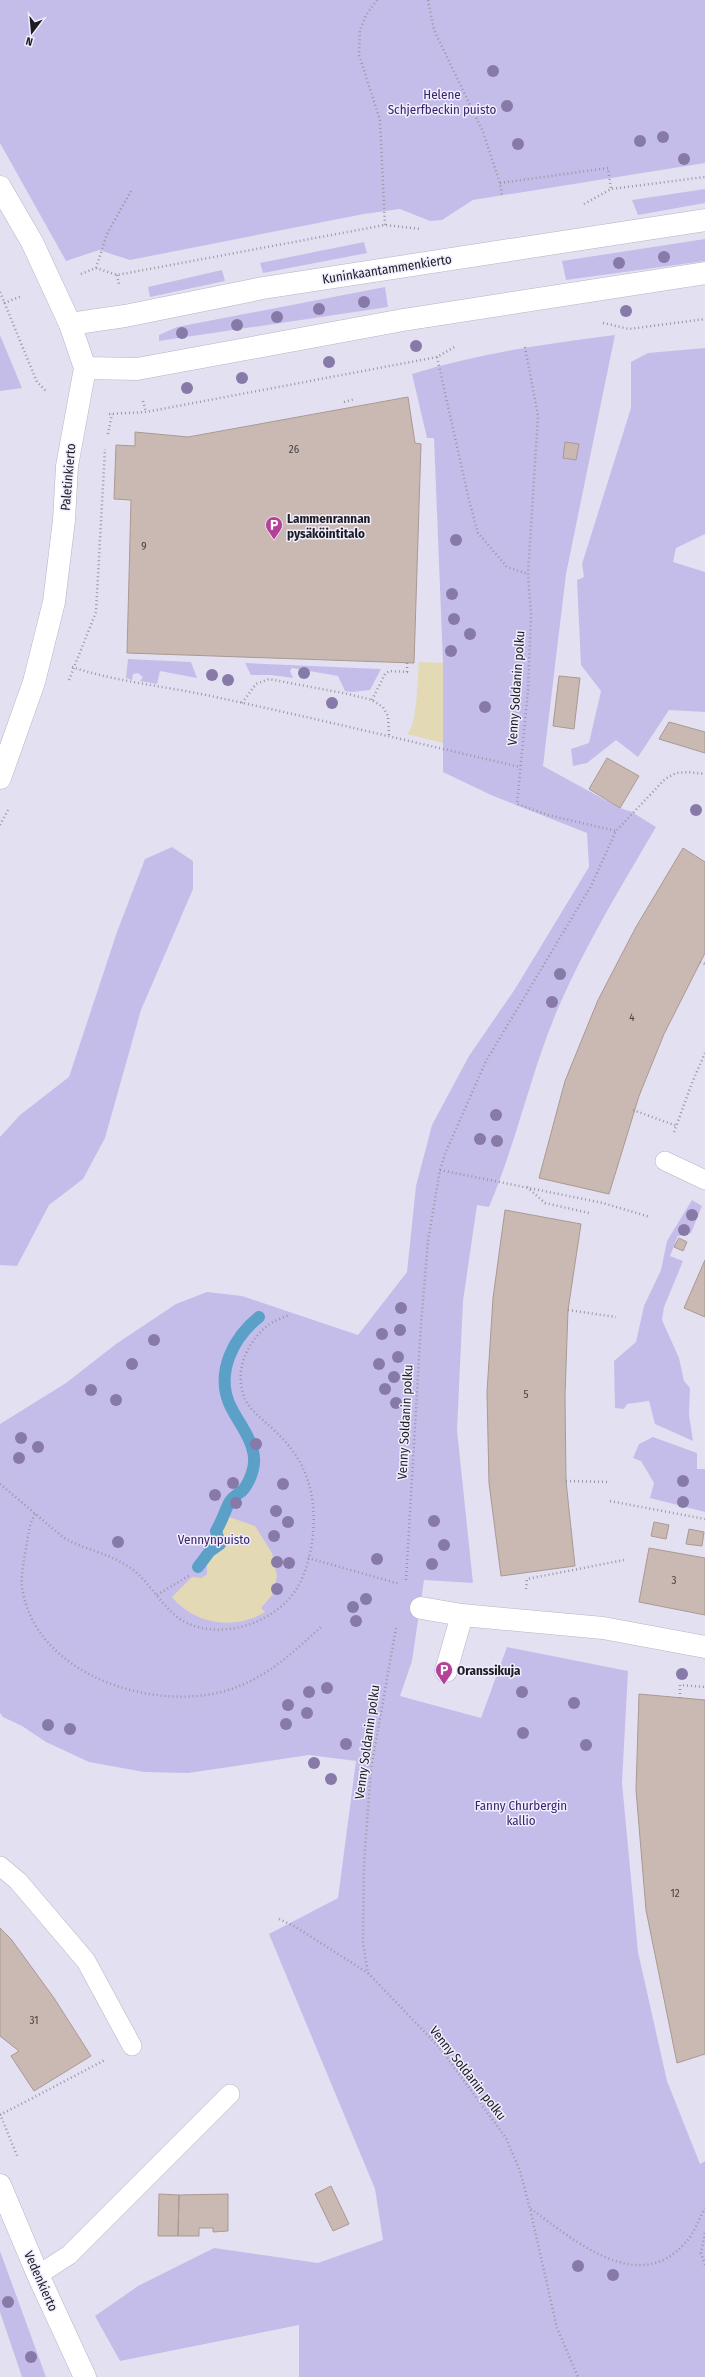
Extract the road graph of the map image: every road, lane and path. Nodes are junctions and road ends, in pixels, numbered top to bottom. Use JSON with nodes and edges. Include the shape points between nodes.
{"nodes":[{"id":1,"x":377,"y":0,"type":"edge"},
{"id":2,"x":428,"y":0,"type":"edge"},
{"id":3,"x":705,"y":177,"type":"edge"},
{"id":4,"x":500,"y":183,"type":"junction"},
{"id":5,"x":0,"y":187,"type":"edge"},
{"id":6,"x":611,"y":189,"type":"junction"},
{"id":7,"x":131,"y":191,"type":"dead end"},
{"id":8,"x":502,"y":196,"type":"dead end"},
{"id":9,"x":578,"y":208,"type":"dead end"},
{"id":10,"x":705,"y":220,"type":"edge"},
{"id":11,"x":385,"y":225,"type":"junction"},
{"id":12,"x":424,"y":230,"type":"dead end"},
{"id":13,"x":705,"y":273,"type":"edge"},
{"id":14,"x":0,"y":292,"type":"edge"},
{"id":15,"x":705,"y":319,"type":"edge"},
{"id":16,"x":602,"y":323,"type":"dead end"},
{"id":17,"x":70,"y":324,"type":"junction"},
{"id":18,"x":464,"y":343,"type":"dead end"},
{"id":19,"x":525,"y":347,"type":"dead end"},
{"id":20,"x":438,"y":357,"type":"junction"},
{"id":21,"x":85,"y":368,"type":"junction"},
{"id":22,"x":37,"y":382,"type":"dead end"},
{"id":23,"x":355,"y":399,"type":"dead end"},
{"id":24,"x":344,"y":402,"type":"dead end"},
{"id":25,"x":146,"y":412,"type":"dead end"},
{"id":26,"x":112,"y":414,"type":"dead end"},
{"id":27,"x":107,"y":440,"type":"dead end"},
{"id":28,"x":105,"y":446,"type":"dead end"},
{"id":29,"x":528,"y":574,"type":"junction"},
{"id":30,"x":42,"y":657,"type":"junction"},
{"id":31,"x":407,"y":662,"type":"dead end"},
{"id":32,"x":76,"y":668,"type":"junction"},
{"id":33,"x":66,"y":687,"type":"dead end"},
{"id":34,"x":372,"y":700,"type":"junction"},
{"id":35,"x":242,"y":704,"type":"junction"},
{"id":36,"x":389,"y":735,"type":"junction"},
{"id":37,"x":520,"y":767,"type":"junction"},
{"id":38,"x":705,"y":769,"type":"edge"},
{"id":39,"x":704,"y":774,"type":"edge"},
{"id":40,"x":0,"y":778,"type":"edge"},
{"id":41,"x":616,"y":830,"type":"junction"},
{"id":42,"x":700,"y":962,"type":"dead end"},
{"id":43,"x":705,"y":964,"type":"edge"},
{"id":44,"x":705,"y":1054,"type":"edge"},
{"id":45,"x":634,"y":1110,"type":"dead end"},
{"id":46,"x":677,"y":1126,"type":"junction"},
{"id":47,"x":664,"y":1161,"type":"joint"},
{"id":48,"x":440,"y":1170,"type":"junction"},
{"id":49,"x":705,"y":1180,"type":"edge"},
{"id":50,"x":526,"y":1187,"type":"junction"},
{"id":51,"x":589,"y":1213,"type":"dead end"},
{"id":52,"x":650,"y":1217,"type":"dead end"},
{"id":53,"x":568,"y":1310,"type":"dead end"},
{"id":54,"x":289,"y":1315,"type":"dead end"},
{"id":55,"x":616,"y":1317,"type":"dead end"},
{"id":56,"x":566,"y":1481,"type":"dead end"},
{"id":57,"x":609,"y":1482,"type":"dead end"},
{"id":58,"x":0,"y":1484,"type":"edge"},
{"id":59,"x":610,"y":1501,"type":"dead end"},
{"id":60,"x":35,"y":1514,"type":"junction"},
{"id":61,"x":705,"y":1519,"type":"edge"},
{"id":62,"x":222,"y":1534,"type":"dead end"},
{"id":63,"x":210,"y":1538,"type":"dead end"},
{"id":64,"x":308,"y":1558,"type":"junction"},
{"id":65,"x":624,"y":1560,"type":"dead end"},
{"id":66,"x":190,"y":1575,"type":"dead end"},
{"id":67,"x":527,"y":1578,"type":"dead end"},
{"id":68,"x":157,"y":1594,"type":"junction"},
{"id":69,"x":421,"y":1608,"type":"dead end"},
{"id":70,"x":462,"y":1615,"type":"junction"},
{"id":71,"x":397,"y":1624,"type":"dead end"},
{"id":72,"x":322,"y":1626,"type":"dead end"},
{"id":73,"x":705,"y":1647,"type":"edge"},
{"id":74,"x":446,"y":1670,"type":"dead end"},
{"id":75,"x":705,"y":1687,"type":"edge"},
{"id":76,"x":680,"y":1698,"type":"dead end"},
{"id":77,"x":0,"y":1866,"type":"edge"},
{"id":78,"x":279,"y":1919,"type":"dead end"},
{"id":79,"x":368,"y":1973,"type":"junction"},
{"id":80,"x":132,"y":2046,"type":"joint"},
{"id":81,"x":230,"y":2094,"type":"dead end"},
{"id":82,"x":0,"y":2115,"type":"edge"},
{"id":83,"x":0,"y":2185,"type":"edge"},
{"id":84,"x":705,"y":2208,"type":"edge"},
{"id":85,"x":530,"y":2209,"type":"junction"},
{"id":86,"x":703,"y":2212,"type":"junction"},
{"id":87,"x":705,"y":2216,"type":"edge"},
{"id":88,"x":705,"y":2233,"type":"edge"},
{"id":89,"x":705,"y":2265,"type":"edge"},
{"id":90,"x":38,"y":2275,"type":"junction"},
{"id":91,"x":85,"y":2377,"type":"edge"},
{"id":92,"x":578,"y":2377,"type":"edge"}],
"edges":[{"from":1,"to":11,"type":"path","via":[[366,15],[360,30],[360,55],[380,120]]},
{"from":2,"to":4,"type":"path","via":[[434,30],[483,132]]},
{"from":3,"to":6,"type":"path"},
{"from":4,"to":6,"type":"path","via":[[608,168]]},
{"from":4,"to":8,"type":"path"},
{"from":5,"to":17,"type":"street","name":"Paletinkierto","via":[[32,242]]},
{"from":6,"to":9,"type":"path"},
{"from":7,"to":11,"type":"path","via":[[107,234],[96,268],[117,275]]},
{"from":10,"to":17,"type":"street","name":"Kuninkaantammenkierto","via":[[263,288],[125,316]]},
{"from":11,"to":12,"type":"path"},
{"from":13,"to":21,"type":"street","via":[[403,320],[137,369]]},
{"from":14,"to":22,"type":"path"},
{"from":15,"to":16,"type":"path","via":[[629,329]]},
{"from":17,"to":21,"type":"street","name":"Paletinkierto"},
{"from":18,"to":20,"type":"path"},
{"from":19,"to":29,"type":"path","name":"Venny Soldanin polku","via":[[538,416]]},
{"from":20,"to":25,"type":"path"},
{"from":20,"to":29,"type":"path","via":[[478,533],[507,567]]},
{"from":21,"to":30,"type":"street","name":"Paletinkierto","via":[[67,466],[64,520],[54,602]]},
{"from":23,"to":24,"type":"path"},
{"from":26,"to":27,"type":"path"},
{"from":28,"to":32,"type":"path","via":[[96,612]]},
{"from":29,"to":37,"type":"path","name":"Venny Soldanin polku","via":[[531,614],[528,690]]},
{"from":30,"to":32,"type":"path"},
{"from":30,"to":40,"type":"street","name":"Paletinkierto"},
{"from":31,"to":34,"type":"path","via":[[406,672],[389,671],[385,674]]},
{"from":32,"to":33,"type":"path"},
{"from":32,"to":35,"type":"path"},
{"from":34,"to":35,"type":"path","via":[[269,679],[256,684]]},
{"from":34,"to":36,"type":"path","via":[[382,707],[388,716]]},
{"from":35,"to":36,"type":"path"},
{"from":36,"to":37,"type":"path"},
{"from":37,"to":41,"type":"path","name":"Venny Soldanin polku","via":[[517,804],[548,815]]},
{"from":38,"to":39,"type":"path"},
{"from":39,"to":41,"type":"path","name":"Venny Soldanin polku","via":[[676,773],[665,780]]},
{"from":41,"to":48,"type":"path","name":"Venny Soldanin polku","via":[[591,886],[486,1060]]},
{"from":42,"to":43,"type":"path"},
{"from":44,"to":46,"type":"path"},
{"from":45,"to":46,"type":"path"},
{"from":46,"to":47,"type":"path"},
{"from":47,"to":49,"type":"lane"},
{"from":48,"to":50,"type":"path"},
{"from":48,"to":64,"type":"path","name":"Venny Soldanin polku","via":[[428,1241],[421,1316],[406,1586]]},
{"from":50,"to":51,"type":"path","via":[[545,1203]]},
{"from":50,"to":52,"type":"path","via":[[603,1203]]},
{"from":53,"to":55,"type":"path"},
{"from":54,"to":64,"type":"path","via":[[268,1325],[249,1347],[244,1358],[240,1383],[249,1406],[258,1418],[289,1444],[307,1476],[312,1493],[313,1513],[312,1545]]},
{"from":56,"to":57,"type":"path"},
{"from":58,"to":60,"type":"path"},
{"from":59,"to":61,"type":"path"},
{"from":60,"to":68,"type":"path","via":[[75,1544],[109,1555],[129,1567],[143,1577]]},
{"from":60,"to":72,"type":"path","via":[[30,1523],[23,1568],[22,1587],[27,1605],[45,1638],[77,1667],[101,1681],[142,1694],[172,1698],[225,1691],[250,1683],[272,1670]]},
{"from":62,"to":63,"type":"path"},
{"from":64,"to":68,"type":"path","via":[[301,1581],[290,1597],[254,1624],[238,1628],[206,1628],[185,1622]]},
{"from":65,"to":67,"type":"path"},
{"from":66,"to":68,"type":"path"},
{"from":69,"to":70,"type":"street"},
{"from":70,"to":73,"type":"street","via":[[603,1628]]},
{"from":70,"to":74,"type":"street"},
{"from":71,"to":79,"type":"path","name":"Venny Soldanin polku","via":[[371,1769],[363,1877],[363,1943]]},
{"from":75,"to":76,"type":"path","via":[[680,1686]]},
{"from":77,"to":80,"type":"lane","via":[[18,1881],[86,1961]]},
{"from":78,"to":79,"type":"path"},
{"from":79,"to":85,"type":"path","name":"Venny Soldanin polku","via":[[440,2048],[506,2138],[520,2171]]},
{"from":80,"to":82,"type":"path"},
{"from":81,"to":90,"type":"lane","via":[[69,2255]]},
{"from":83,"to":90,"type":"street","name":"Vedenkierto"},
{"from":84,"to":86,"type":"path"},
{"from":85,"to":86,"type":"path","via":[[604,2258],[618,2263],[638,2265],[658,2263],[674,2254],[686,2242]]},
{"from":85,"to":92,"type":"path","name":"Venny Soldanin polku","via":[[556,2328]]},
{"from":86,"to":87,"type":"path"},
{"from":88,"to":89,"type":"path","via":[[701,2253]]},
{"from":90,"to":91,"type":"street","name":"Vedenkierto"}]}
